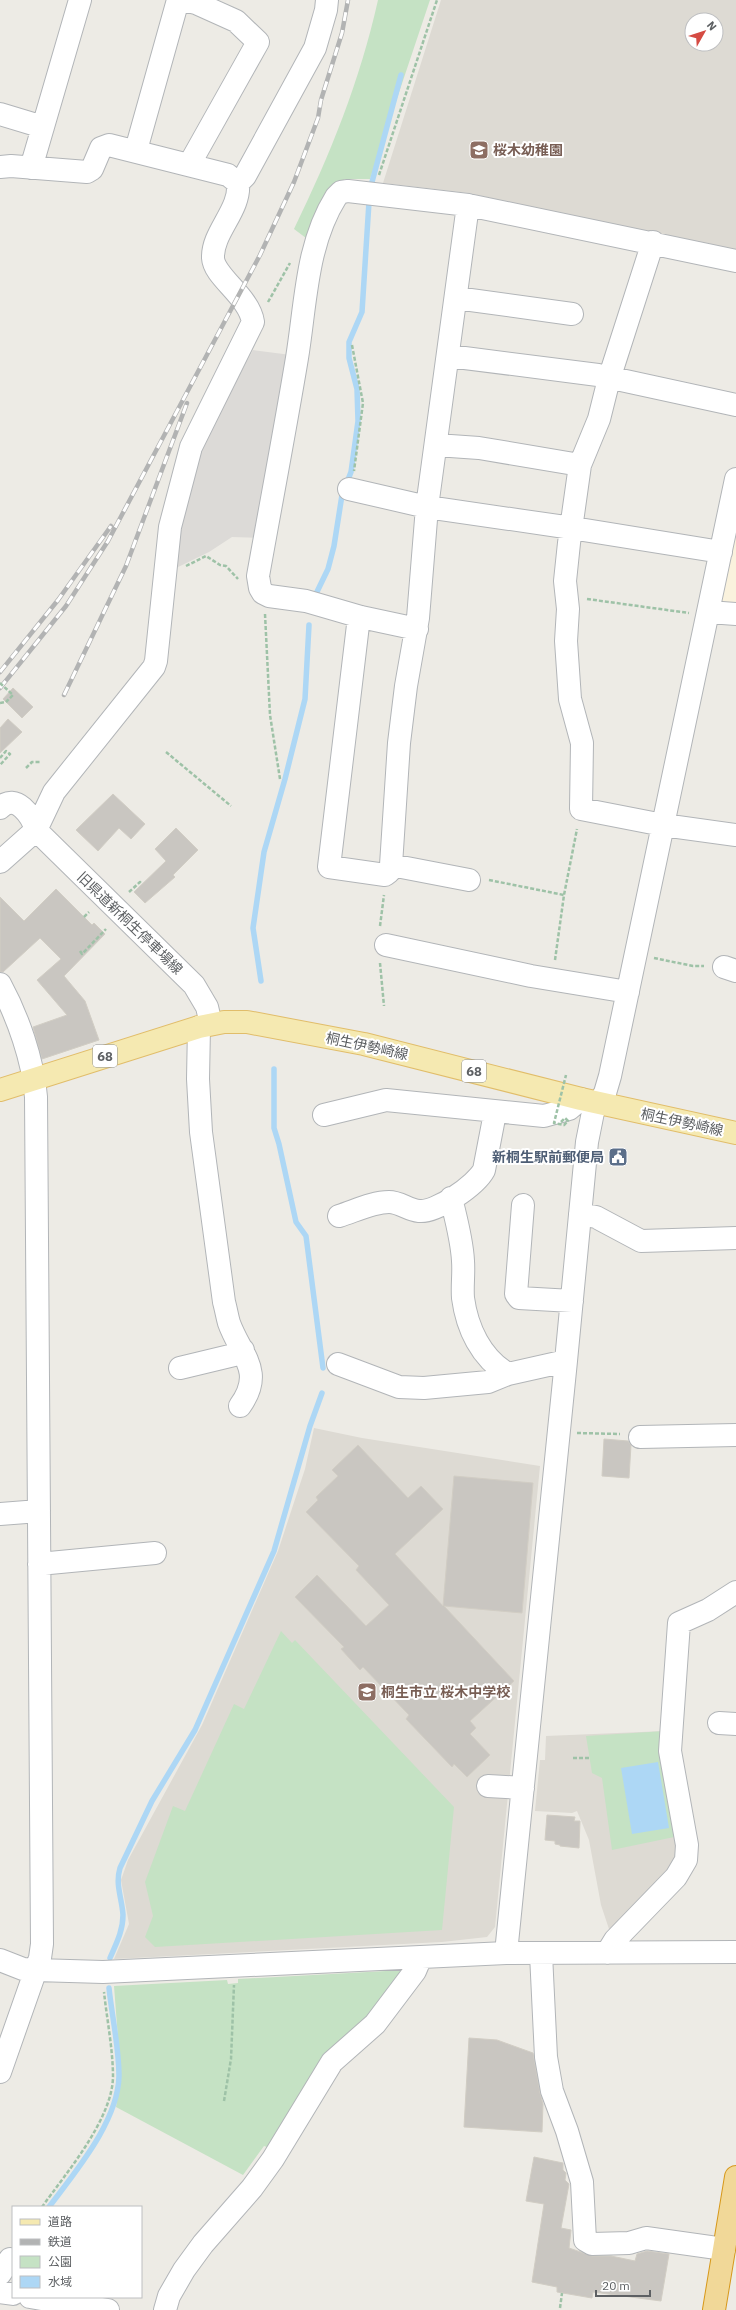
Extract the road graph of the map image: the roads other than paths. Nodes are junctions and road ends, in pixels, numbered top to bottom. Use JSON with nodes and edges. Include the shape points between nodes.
{"nodes":[{"id":1,"x":80,"y":0,"type":"edge"},
{"id":2,"x":327,"y":0,"type":"edge"},
{"id":3,"x":188,"y":1,"type":"edge"},
{"id":4,"x":0,"y":114,"type":"edge"},
{"id":5,"x":44,"y":127,"type":"junction"},
{"id":6,"x":136,"y":150,"type":"junction"},
{"id":7,"x":189,"y":165,"type":"junction"},
{"id":8,"x":0,"y":167,"type":"edge"},
{"id":9,"x":31,"y":168,"type":"junction"},
{"id":10,"x":238,"y":183,"type":"junction"},
{"id":11,"x":468,"y":205,"type":"junction"},
{"id":12,"x":653,"y":242,"type":"junction"},
{"id":13,"x":736,"y":261,"type":"edge"},
{"id":14,"x":456,"y":298,"type":"junction"},
{"id":15,"x":572,"y":314,"type":"dead end"},
{"id":16,"x":449,"y":356,"type":"junction"},
{"id":17,"x":609,"y":379,"type":"junction"},
{"id":18,"x":736,"y":405,"type":"edge"},
{"id":19,"x":436,"y":444,"type":"junction"},
{"id":20,"x":580,"y":465,"type":"junction"},
{"id":21,"x":736,"y":479,"type":"edge"},
{"id":22,"x":350,"y":489,"type":"road end"},
{"id":23,"x":427,"y":507,"type":"junction"},
{"id":24,"x":572,"y":528,"type":"junction"},
{"id":25,"x":721,"y":552,"type":"junction"},
{"id":26,"x":702,"y":613,"type":"junction"},
{"id":27,"x":736,"y":614,"type":"edge"},
{"id":28,"x":360,"y":617,"type":"junction"},
{"id":29,"x":417,"y":628,"type":"junction"},
{"id":30,"x":0,"y":808,"type":"edge"},
{"id":31,"x":662,"y":825,"type":"junction"},
{"id":32,"x":36,"y":830,"type":"junction"},
{"id":33,"x":736,"y":835,"type":"edge"},
{"id":34,"x":0,"y":862,"type":"edge"},
{"id":35,"x":391,"y":865,"type":"junction"},
{"id":36,"x":469,"y":880,"type":"road end"},
{"id":37,"x":386,"y":945,"type":"dead end"},
{"id":38,"x":0,"y":984,"type":"edge"},
{"id":39,"x":628,"y":992,"type":"junction"},
{"id":40,"x":205,"y":1026,"type":"junction"},
{"id":41,"x":35,"y":1079,"type":"junction"},
{"id":42,"x":0,"y":1090,"type":"edge"},
{"id":43,"x":590,"y":1101,"type":"junction"},
{"id":44,"x":495,"y":1113,"type":"junction"},
{"id":45,"x":324,"y":1115,"type":"dead end"},
{"id":46,"x":736,"y":1133,"type":"edge"},
{"id":47,"x":451,"y":1198,"type":"junction"},
{"id":48,"x":523,"y":1205,"type":"dead end"},
{"id":49,"x":580,"y":1214,"type":"junction"},
{"id":50,"x":339,"y":1216,"type":"dead end"},
{"id":51,"x":736,"y":1238,"type":"edge"},
{"id":52,"x":572,"y":1301,"type":"junction"},
{"id":53,"x":243,"y":1350,"type":"junction"},
{"id":54,"x":566,"y":1361,"type":"junction"},
{"id":55,"x":338,"y":1364,"type":"dead end"},
{"id":56,"x":180,"y":1368,"type":"dead end"},
{"id":57,"x":508,"y":1374,"type":"junction"},
{"id":58,"x":240,"y":1406,"type":"dead end"},
{"id":59,"x":736,"y":1435,"type":"edge"},
{"id":60,"x":640,"y":1437,"type":"road end"},
{"id":61,"x":39,"y":1511,"type":"junction"},
{"id":62,"x":0,"y":1514,"type":"edge"},
{"id":63,"x":155,"y":1553,"type":"dead end"},
{"id":64,"x":39,"y":1564,"type":"junction"},
{"id":65,"x":736,"y":1592,"type":"edge"},
{"id":66,"x":488,"y":1786,"type":"dead end"},
{"id":67,"x":523,"y":1788,"type":"junction"},
{"id":68,"x":736,"y":1952,"type":"edge"},
{"id":69,"x":506,"y":1953,"type":"junction"},
{"id":70,"x":541,"y":1954,"type":"junction"},
{"id":71,"x":607,"y":1954,"type":"junction"},
{"id":72,"x":421,"y":1957,"type":"junction"},
{"id":73,"x":0,"y":1960,"type":"edge"},
{"id":74,"x":36,"y":1970,"type":"junction"},
{"id":75,"x":0,"y":2072,"type":"edge"},
{"id":76,"x":736,"y":2177,"type":"edge"},
{"id":77,"x":724,"y":2249,"type":"junction"},
{"id":78,"x":0,"y":2292,"type":"edge"},
{"id":79,"x":12,"y":2294,"type":"edge"},
{"id":80,"x":36,"y":2298,"type":"edge"},
{"id":81,"x":108,"y":2310,"type":"edge"},
{"id":82,"x":165,"y":2310,"type":"edge"},
{"id":83,"x":714,"y":2310,"type":"edge"}],
"edges":[{"from":1,"to":5,"type":"street"},
{"from":2,"to":10,"type":"street","via":[[315,48],[245,176]]},
{"from":3,"to":6,"type":"street"},
{"from":3,"to":7,"type":"street","via":[[236,21],[258,42]]},
{"from":4,"to":5,"type":"street"},
{"from":5,"to":9,"type":"street"},
{"from":6,"to":7,"type":"street"},
{"from":6,"to":9,"type":"street","via":[[109,144],[101,148],[92,169],[87,172]]},
{"from":7,"to":10,"type":"street","via":[[228,175]]},
{"from":8,"to":9,"type":"street"},
{"from":10,"to":32,"type":"street","via":[[237,196],[214,248],[213,258],[217,269],[249,307],[253,322],[191,447],[170,527],[156,661],[154,667],[54,792]]},
{"from":11,"to":12,"type":"street","via":[[617,237]]},
{"from":11,"to":14,"type":"street"},
{"from":11,"to":28,"type":"street","via":[[348,190],[336,197],[314,245],[258,576],[260,588],[269,596],[306,601]]},
{"from":12,"to":13,"type":"street"},
{"from":12,"to":17,"type":"street"},
{"from":14,"to":15,"type":"street"},
{"from":14,"to":16,"type":"street"},
{"from":16,"to":17,"type":"street"},
{"from":16,"to":19,"type":"street"},
{"from":17,"to":18,"type":"street"},
{"from":17,"to":20,"type":"street","via":[[599,419]]},
{"from":19,"to":20,"type":"street","via":[[479,448]]},
{"from":19,"to":23,"type":"street"},
{"from":20,"to":24,"type":"street"},
{"from":21,"to":25,"type":"street"},
{"from":22,"to":23,"type":"street"},
{"from":23,"to":24,"type":"street"},
{"from":23,"to":29,"type":"street"},
{"from":24,"to":25,"type":"street"},
{"from":24,"to":31,"type":"street","via":[[565,581],[568,609],[566,641],[570,699],[582,743],[580,809]]},
{"from":25,"to":26,"type":"street"},
{"from":26,"to":27,"type":"street"},
{"from":26,"to":31,"type":"street"},
{"from":28,"to":29,"type":"street"},
{"from":28,"to":35,"type":"street","via":[[329,867],[385,875]]},
{"from":29,"to":35,"type":"street","via":[[399,743]]},
{"from":30,"to":32,"type":"street","name":"旧県道新桐生停車場線","via":[[14,802],[33,818]]},
{"from":31,"to":33,"type":"street"},
{"from":31,"to":39,"type":"street"},
{"from":32,"to":34,"type":"street"},
{"from":32,"to":40,"type":"street","name":"旧県道新桐生停車場線","via":[[194,984],[207,1007]]},
{"from":35,"to":36,"type":"street"},
{"from":37,"to":39,"type":"street","via":[[552,980]]},
{"from":38,"to":41,"type":"street","via":[[10,1004]]},
{"from":39,"to":43,"type":"street","via":[[607,1088]]},
{"from":40,"to":41,"type":"main road","name":"桐生伊勢崎線","number":"68"},
{"from":40,"to":43,"type":"main road","name":"桐生伊勢崎線","number":"68","via":[[224,1022],[247,1022],[364,1044]]},
{"from":40,"to":53,"type":"street","name":"旧県道新桐生停車場線","via":[[198,1079],[204,1155],[224,1302],[229,1323]]},
{"from":41,"to":42,"type":"main road","name":"桐生伊勢崎線","number":"68"},
{"from":41,"to":61,"type":"street"},
{"from":43,"to":44,"type":"street","via":[[544,1116]]},
{"from":43,"to":46,"type":"main road","name":"桐生伊勢崎線","number":"68"},
{"from":43,"to":49,"type":"street"},
{"from":44,"to":45,"type":"street","via":[[386,1100]]},
{"from":44,"to":47,"type":"street","via":[[480,1179]]},
{"from":47,"to":50,"type":"street","via":[[434,1209],[425,1211],[389,1202]]},
{"from":47,"to":57,"type":"street","via":[[463,1261],[463,1298],[472,1334],[490,1360]]},
{"from":48,"to":52,"type":"street","via":[[516,1294],[519,1298]]},
{"from":49,"to":51,"type":"street","via":[[596,1217],[641,1241]]},
{"from":49,"to":52,"type":"street"},
{"from":52,"to":54,"type":"street"},
{"from":53,"to":56,"type":"street","via":[[234,1355]]},
{"from":53,"to":58,"type":"street","name":"旧県道新桐生停車場線","via":[[252,1374],[248,1394]]},
{"from":54,"to":57,"type":"street"},
{"from":54,"to":67,"type":"street"},
{"from":55,"to":57,"type":"street","via":[[399,1387],[424,1388],[488,1382]]},
{"from":59,"to":60,"type":"street"},
{"from":61,"to":62,"type":"street"},
{"from":61,"to":64,"type":"street"},
{"from":63,"to":64,"type":"street"},
{"from":64,"to":74,"type":"street","via":[[42,1944]]},
{"from":65,"to":71,"type":"street","via":[[708,1610],[679,1623],[670,1751],[687,1845],[686,1860],[676,1877],[615,1940]]},
{"from":66,"to":67,"type":"street"},
{"from":67,"to":69,"type":"street"},
{"from":68,"to":71,"type":"street"},
{"from":69,"to":70,"type":"street"},
{"from":69,"to":72,"type":"street"},
{"from":70,"to":71,"type":"street"},
{"from":70,"to":77,"type":"street","via":[[546,2057],[552,2091],[568,2131],[582,2182],[585,2240],[592,2244],[629,2243],[646,2238]]},
{"from":72,"to":74,"type":"street","via":[[103,1972]]},
{"from":72,"to":82,"type":"street","via":[[415,1971],[375,2024],[332,2062],[273,2159],[184,2270],[169,2296]]},
{"from":73,"to":74,"type":"street","via":[[23,1969]]},
{"from":74,"to":75,"type":"street"},
{"from":76,"to":77,"type":"highway"},
{"from":77,"to":83,"type":"highway"},
{"from":78,"to":79,"type":"street"},
{"from":80,"to":81,"type":"street"}]}
